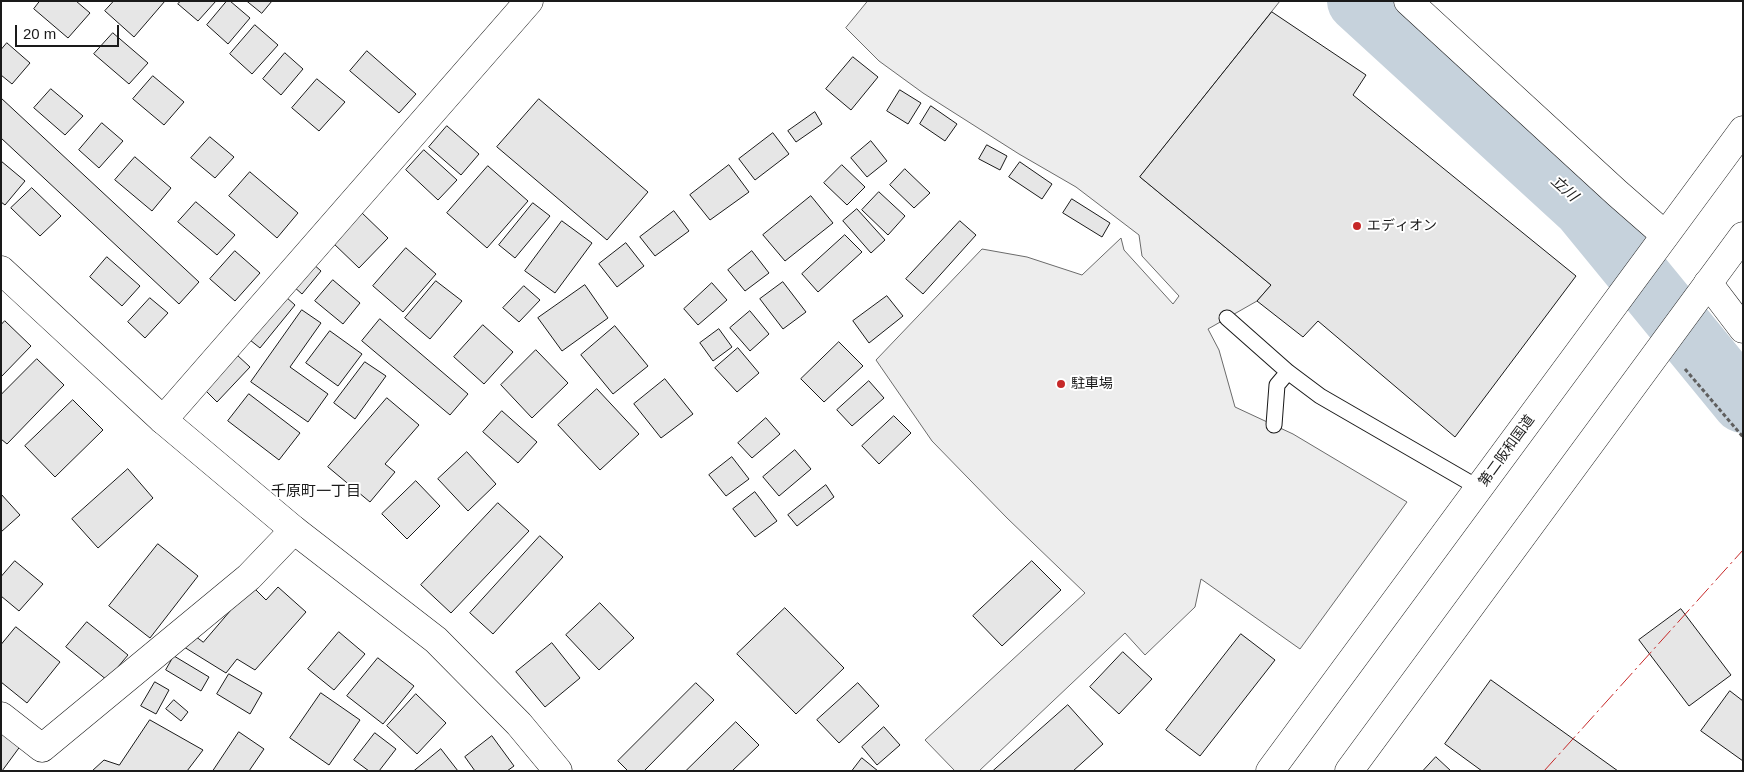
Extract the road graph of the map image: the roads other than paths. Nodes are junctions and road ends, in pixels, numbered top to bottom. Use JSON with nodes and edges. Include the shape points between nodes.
{"nodes":[{"id":1,"x":529,"y":1,"type":"edge"},
{"id":2,"x":1408,"y":1,"type":"edge"},
{"id":3,"x":1743,"y":130,"type":"edge"},
{"id":4,"x":1743,"y":236,"type":"edge"},
{"id":5,"x":1659,"y":244,"type":"junction"},
{"id":6,"x":1,"y":270,"type":"edge"},
{"id":7,"x":1708,"y":283,"type":"junction"},
{"id":8,"x":1227,"y":318,"type":"dead end"},
{"id":9,"x":1743,"y":329,"type":"edge"},
{"id":10,"x":1288,"y":372,"type":"junction"},
{"id":11,"x":163,"y":420,"type":"junction"},
{"id":12,"x":1274,"y":425,"type":"dead end"},
{"id":13,"x":1479,"y":488,"type":"junction"},
{"id":14,"x":294,"y":530,"type":"junction"},
{"id":15,"x":1,"y":716,"type":"edge"},
{"id":16,"x":558,"y":771,"type":"edge"},
{"id":17,"x":1270,"y":771,"type":"edge"},
{"id":18,"x":1349,"y":771,"type":"edge"}],
"edges":[{"from":1,"to":11,"type":"main road"},
{"from":2,"to":5,"type":"main road","via":[[1618,193]]},
{"from":3,"to":5,"type":"main road","name":"第二阪和国道"},
{"from":4,"to":7,"type":"main road"},
{"from":5,"to":13,"type":"main road","name":"第二阪和国道"},
{"from":6,"to":11,"type":"main road"},
{"from":7,"to":9,"type":"main road"},
{"from":7,"to":18,"type":"main road"},
{"from":8,"to":10,"type":"lane"},
{"from":10,"to":12,"type":"lane","via":[[1277,385]]},
{"from":10,"to":13,"type":"lane","via":[[1320,396]]},
{"from":11,"to":14,"type":"main road"},
{"from":13,"to":17,"type":"main road","name":"第二阪和国道"},
{"from":14,"to":15,"type":"main road","via":[[249,577],[42,748]]},
{"from":14,"to":16,"type":"main road","via":[[436,640],[519,724]]}]}
